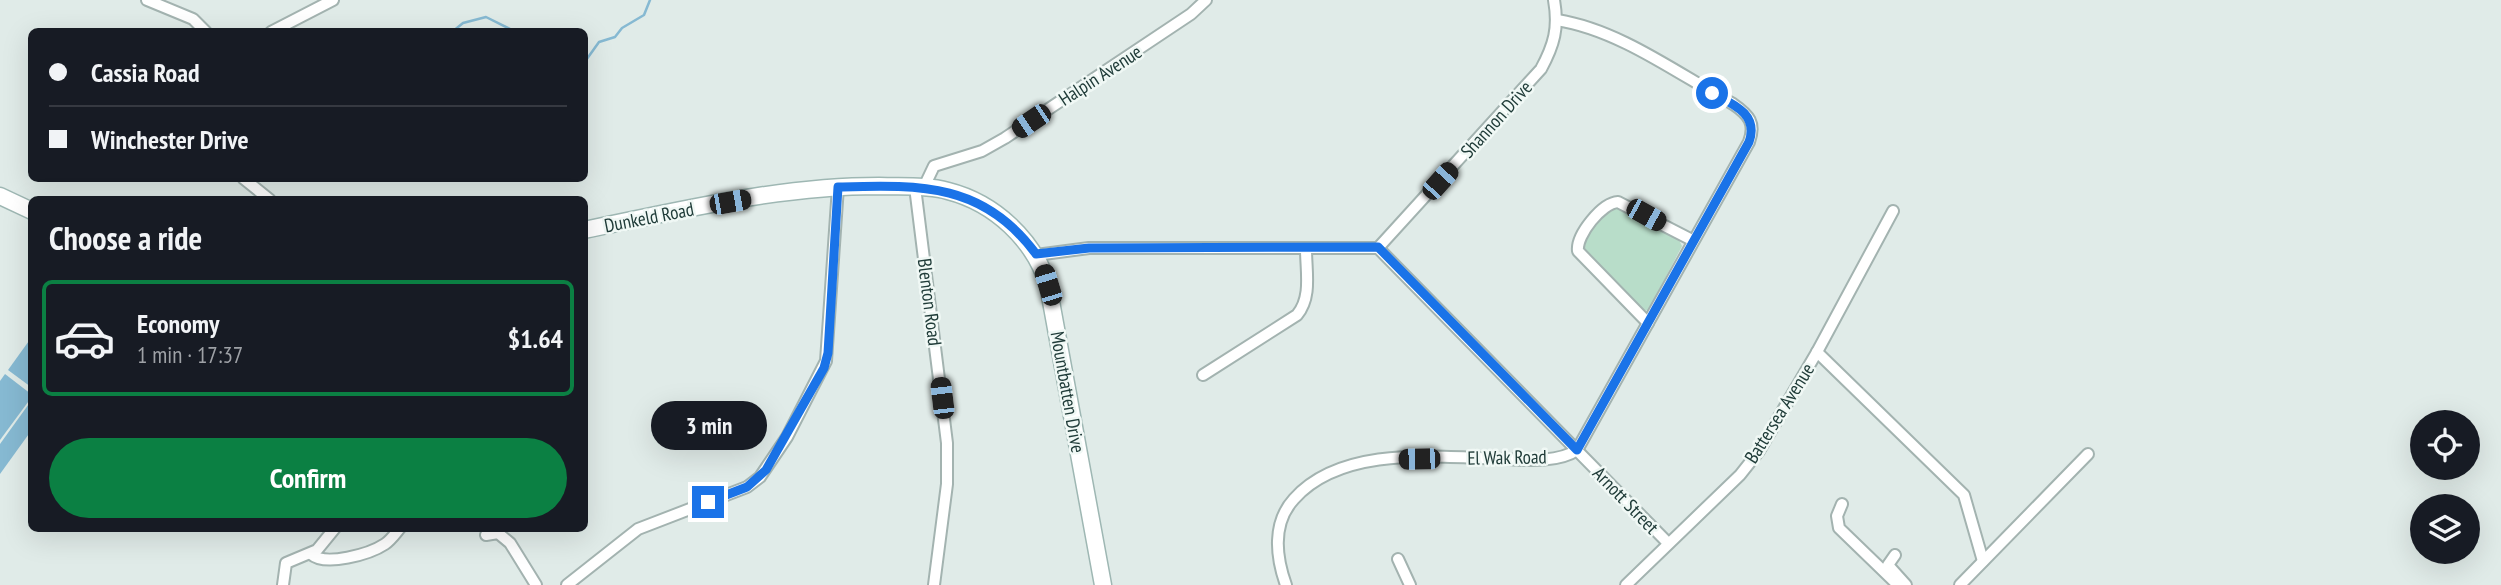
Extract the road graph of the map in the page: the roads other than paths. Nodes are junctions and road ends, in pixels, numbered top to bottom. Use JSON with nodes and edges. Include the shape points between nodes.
{"nodes":[{"id":1,"x":147,"y":0,"type":"edge"},
{"id":2,"x":333,"y":0,"type":"edge"},
{"id":3,"x":1206,"y":0,"type":"edge"},
{"id":4,"x":1554,"y":0,"type":"edge"},
{"id":5,"x":1557,"y":20,"type":"junction"},
{"id":6,"x":201,"y":28,"type":"edge"},
{"id":7,"x":279,"y":28,"type":"edge"},
{"id":8,"x":248,"y":182,"type":"edge"},
{"id":9,"x":838,"y":187,"type":"junction"},
{"id":10,"x":920,"y":187,"type":"junction"},
{"id":11,"x":0,"y":196,"type":"edge"},
{"id":12,"x":265,"y":196,"type":"edge"},
{"id":13,"x":28,"y":209,"type":"edge"},
{"id":14,"x":1892,"y":211,"type":"dead end"},
{"id":15,"x":588,"y":229,"type":"edge"},
{"id":16,"x":1692,"y":240,"type":"junction"},
{"id":17,"x":1378,"y":247,"type":"junction"},
{"id":18,"x":1306,"y":249,"type":"junction"},
{"id":19,"x":1036,"y":254,"type":"junction"},
{"id":20,"x":1648,"y":323,"type":"junction"},
{"id":21,"x":1817,"y":352,"type":"junction"},
{"id":22,"x":1203,"y":375,"type":"dead end"},
{"id":23,"x":1577,"y":450,"type":"junction"},
{"id":24,"x":2088,"y":454,"type":"dead end"},
{"id":25,"x":1842,"y":504,"type":"dead end"},
{"id":26,"x":332,"y":532,"type":"edge"},
{"id":27,"x":396,"y":532,"type":"edge"},
{"id":28,"x":486,"y":535,"type":"dead end"},
{"id":29,"x":1668,"y":543,"type":"junction"},
{"id":30,"x":311,"y":554,"type":"junction"},
{"id":31,"x":1895,"y":555,"type":"dead end"},
{"id":32,"x":1398,"y":559,"type":"dead end"},
{"id":33,"x":1983,"y":561,"type":"junction"},
{"id":34,"x":283,"y":585,"type":"edge"},
{"id":35,"x":536,"y":585,"type":"edge"},
{"id":36,"x":567,"y":585,"type":"edge"},
{"id":37,"x":934,"y":585,"type":"edge"},
{"id":38,"x":1102,"y":585,"type":"edge"},
{"id":39,"x":1286,"y":585,"type":"edge"},
{"id":40,"x":1410,"y":585,"type":"edge"},
{"id":41,"x":1626,"y":585,"type":"edge"},
{"id":42,"x":1898,"y":585,"type":"edge"},
{"id":43,"x":1906,"y":585,"type":"edge"},
{"id":44,"x":1960,"y":585,"type":"edge"}],
"edges":[{"from":1,"to":6,"type":"street","via":[[192,19]]},
{"from":2,"to":7,"type":"street"},
{"from":3,"to":10,"type":"street","name":"Halpin Avenue","via":[[1005,138],[982,151],[934,166]]},
{"from":4,"to":5,"type":"street","name":"Shannon Drive"},
{"from":5,"to":16,"type":"street","via":[[1607,34],[1749,116],[1753,125],[1749,142]]},
{"from":5,"to":17,"type":"street","name":"Shannon Drive","via":[[1554,45],[1541,69]]},
{"from":8,"to":12,"type":"street"},
{"from":9,"to":10,"type":"main road","name":"Mountbatten Drive"},
{"from":9,"to":15,"type":"main road","name":"Dunkeld Road","via":[[790,191]]},
{"from":9,"to":36,"type":"street","via":[[827,361],[772,463],[747,487],[638,529]]},
{"from":10,"to":19,"type":"main road","name":"Mountbatten Drive","via":[[948,191],[984,206],[1010,224]]},
{"from":10,"to":37,"type":"street","name":"Blenton Road","via":[[947,443],[947,484]]},
{"from":11,"to":13,"type":"main road"},
{"from":14,"to":21,"type":"street","name":"Battersea Avenue"},
{"from":16,"to":20,"type":"street"},
{"from":16,"to":20,"type":"street","via":[[1618,201],[1605,208],[1579,238],[1577,251]]},
{"from":17,"to":18,"type":"street"},
{"from":17,"to":23,"type":"street","name":"Arnott Street"},
{"from":18,"to":19,"type":"street","via":[[1089,248]]},
{"from":18,"to":22,"type":"street","via":[[1307,296],[1297,315]]},
{"from":19,"to":38,"type":"main road","name":"Mountbatten Drive","via":[[1048,285]]},
{"from":20,"to":23,"type":"street"},
{"from":21,"to":29,"type":"street","name":"Battersea Avenue","via":[[1779,420],[1740,475]]},
{"from":21,"to":33,"type":"street","via":[[1964,495]]},
{"from":23,"to":29,"type":"street","name":"Arnott Street"},
{"from":23,"to":39,"type":"street","name":"El Wak Road","via":[[1570,455],[1527,460],[1377,461],[1332,471],[1305,486],[1282,519],[1276,542]]},
{"from":24,"to":33,"type":"street"},
{"from":25,"to":42,"type":"street","via":[[1839,528]]},
{"from":26,"to":30,"type":"street"},
{"from":27,"to":30,"type":"street","via":[[382,546],[353,555],[325,559]]},
{"from":28,"to":35,"type":"street","via":[[498,533],[506,538]]},
{"from":29,"to":41,"type":"street","name":"Battersea Avenue"},
{"from":30,"to":34,"type":"street","via":[[286,563]]},
{"from":31,"to":43,"type":"street","via":[[1889,569]]},
{"from":32,"to":40,"type":"street"},
{"from":33,"to":44,"type":"street"}]}
